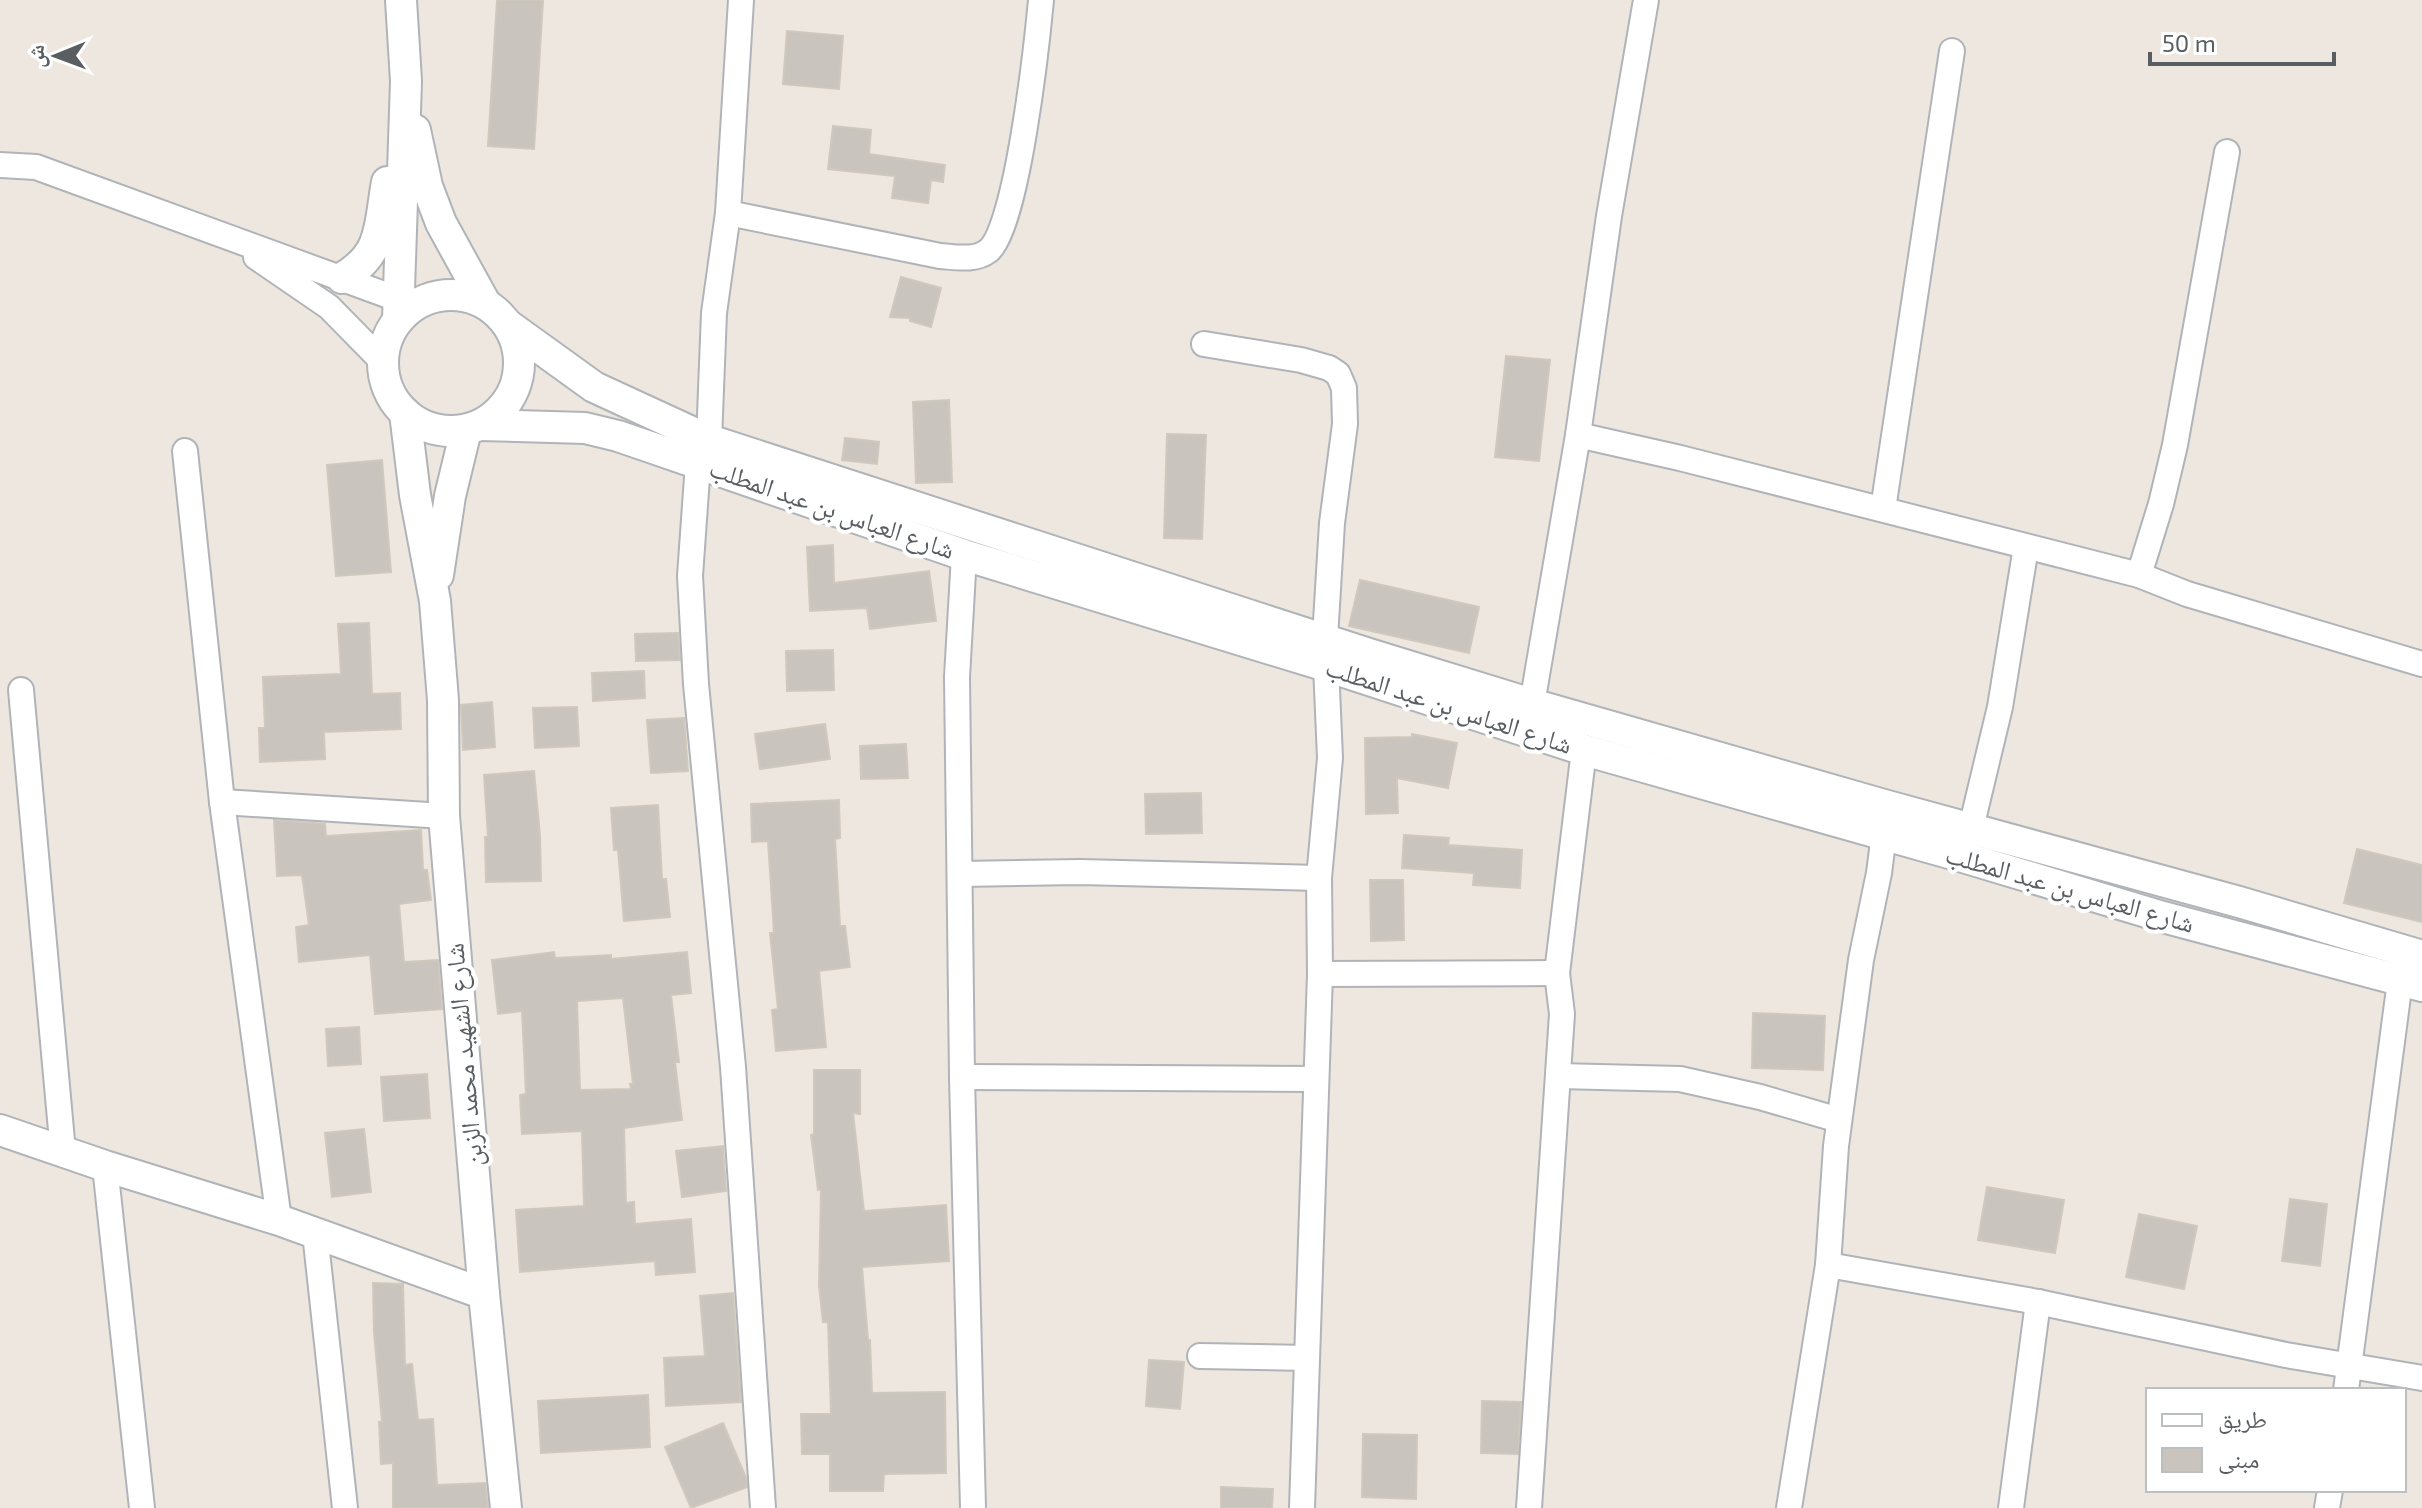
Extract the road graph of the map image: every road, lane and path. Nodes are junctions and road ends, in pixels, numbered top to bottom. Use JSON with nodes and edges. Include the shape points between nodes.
{"nodes":[{"id":1,"x":401,"y":0,"type":"edge"},
{"id":2,"x":741,"y":0,"type":"edge"},
{"id":3,"x":1041,"y":0,"type":"edge"},
{"id":4,"x":1646,"y":0,"type":"edge"},
{"id":5,"x":1952,"y":51,"type":"dead end"},
{"id":6,"x":406,"y":81,"type":"junction"},
{"id":7,"x":2227,"y":152,"type":"dead end"},
{"id":8,"x":0,"y":165,"type":"edge"},
{"id":9,"x":728,"y":213,"type":"junction"},
{"id":10,"x":225,"y":236,"type":"junction"},
{"id":11,"x":342,"y":278,"type":"junction"},
{"id":12,"x":485,"y":303,"type":"junction"},
{"id":13,"x":404,"y":308,"type":"junction"},
{"id":14,"x":508,"y":325,"type":"junction"},
{"id":15,"x":1204,"y":344,"type":"dead end"},
{"id":16,"x":383,"y":362,"type":"junction"},
{"id":17,"x":405,"y":413,"type":"junction"},
{"id":18,"x":473,"y":427,"type":"junction"},
{"id":19,"x":1578,"y":435,"type":"junction"},
{"id":20,"x":185,"y":451,"type":"dead end"},
{"id":21,"x":704,"y":451,"type":"junction"},
{"id":22,"x":1883,"y":509,"type":"junction"},
{"id":23,"x":2026,"y":547,"type":"junction"},
{"id":24,"x":964,"y":555,"type":"junction"},
{"id":25,"x":2139,"y":575,"type":"junction"},
{"id":26,"x":435,"y":601,"type":"junction"},
{"id":27,"x":1326,"y":652,"type":"junction"},
{"id":28,"x":2422,"y":664,"type":"edge"},
{"id":29,"x":21,"y":690,"type":"dead end"},
{"id":30,"x":1532,"y":704,"type":"junction"},
{"id":31,"x":1584,"y":750,"type":"junction"},
{"id":32,"x":222,"y":802,"type":"junction"},
{"id":33,"x":444,"y":816,"type":"junction"},
{"id":34,"x":1971,"y":828,"type":"junction"},
{"id":35,"x":1884,"y":834,"type":"junction"},
{"id":36,"x":960,"y":874,"type":"junction"},
{"id":37,"x":1319,"y":878,"type":"junction"},
{"id":38,"x":2422,"y":956,"type":"edge"},
{"id":39,"x":1557,"y":973,"type":"junction"},
{"id":40,"x":1320,"y":974,"type":"junction"},
{"id":41,"x":2411,"y":983,"type":"edge"},
{"id":42,"x":1558,"y":1076,"type":"junction"},
{"id":43,"x":962,"y":1077,"type":"junction"},
{"id":44,"x":1316,"y":1079,"type":"junction"},
{"id":45,"x":1839,"y":1120,"type":"junction"},
{"id":46,"x":0,"y":1130,"type":"edge"},
{"id":47,"x":63,"y":1152,"type":"junction"},
{"id":48,"x":105,"y":1166,"type":"junction"},
{"id":49,"x":279,"y":1220,"type":"junction"},
{"id":50,"x":315,"y":1233,"type":"junction"},
{"id":51,"x":1828,"y":1265,"type":"junction"},
{"id":52,"x":484,"y":1294,"type":"junction"},
{"id":53,"x":2038,"y":1302,"type":"junction"},
{"id":54,"x":1200,"y":1356,"type":"dead end"},
{"id":55,"x":1307,"y":1358,"type":"junction"},
{"id":56,"x":2349,"y":1365,"type":"junction"},
{"id":57,"x":2422,"y":1378,"type":"edge"},
{"id":58,"x":2346,"y":1388,"type":"edge"},
{"id":59,"x":142,"y":1508,"type":"edge"},
{"id":60,"x":345,"y":1508,"type":"edge"},
{"id":61,"x":506,"y":1508,"type":"edge"},
{"id":62,"x":763,"y":1508,"type":"edge"},
{"id":63,"x":973,"y":1508,"type":"edge"},
{"id":64,"x":1302,"y":1508,"type":"edge"},
{"id":65,"x":1529,"y":1508,"type":"edge"},
{"id":66,"x":1789,"y":1508,"type":"edge"},
{"id":67,"x":2011,"y":1508,"type":"edge"}],
"edges":[{"from":1,"to":6,"type":"street"},
{"from":2,"to":9,"type":"street"},
{"from":3,"to":9,"type":"street","via":[[1019,157],[1003,226],[988,251],[965,258],[940,256]]},
{"from":4,"to":19,"type":"street"},
{"from":5,"to":22,"type":"street"},
{"from":6,"to":11,"type":"street","via":[[374,248],[364,263]]},
{"from":6,"to":12,"type":"street","via":[[427,186]]},
{"from":6,"to":13,"type":"street"},
{"from":7,"to":25,"type":"street","via":[[2175,445]]},
{"from":8,"to":10,"type":"street","via":[[36,167]]},
{"from":9,"to":21,"type":"street"},
{"from":10,"to":11,"type":"street"},
{"from":10,"to":16,"type":"street","via":[[329,307]]},
{"from":11,"to":13,"type":"street"},
{"from":12,"to":13,"type":"street","via":[[442,295]]},
{"from":12,"to":14,"type":"street"},
{"from":13,"to":16,"type":"street","via":[[387,340]]},
{"from":14,"to":18,"type":"street","via":[[519,352],[517,381],[503,407]]},
{"from":14,"to":21,"type":"street","name":"شارع العباس بن عبد المطلب","via":[[594,387]]},
{"from":15,"to":27,"type":"street","via":[[1329,368],[1344,388]]},
{"from":16,"to":17,"type":"street","via":[[389,390]]},
{"from":17,"to":18,"type":"street","via":[[423,426],[444,431]]},
{"from":17,"to":26,"type":"street","name":"شارع الشهيد محمد الزبن"},
{"from":18,"to":21,"type":"street","name":"شارع العباس بن عبد المطلب","via":[[585,428]]},
{"from":18,"to":26,"type":"street","name":"شارع الشهيد محمد الزبن","via":[[450,496]]},
{"from":19,"to":22,"type":"street"},
{"from":19,"to":30,"type":"street"},
{"from":20,"to":32,"type":"street"},
{"from":21,"to":24,"type":"street","name":"شارع العباس بن عبد المطلب"},
{"from":21,"to":27,"type":"street","name":"شارع العباس بن عبد المطلب"},
{"from":21,"to":62,"type":"street","via":[[690,576],[696,684],[733,1067]]},
{"from":22,"to":23,"type":"street"},
{"from":23,"to":25,"type":"street"},
{"from":23,"to":34,"type":"street","via":[[2000,707]]},
{"from":24,"to":27,"type":"street","name":"شارع العباس بن عبد المطلب"},
{"from":24,"to":36,"type":"street","via":[[957,677]]},
{"from":25,"to":28,"type":"street"},
{"from":26,"to":33,"type":"street","name":"شارع الشهيد محمد الزبن"},
{"from":27,"to":30,"type":"street","name":"شارع العباس بن عبد المطلب"},
{"from":27,"to":31,"type":"street","name":"شارع العباس بن عبد المطلب"},
{"from":27,"to":37,"type":"street","via":[[1330,758]]},
{"from":29,"to":47,"type":"street"},
{"from":30,"to":34,"type":"street","name":"شارع العباس بن عبد المطلب"},
{"from":31,"to":35,"type":"street","name":"شارع العباس بن عبد المطلب"},
{"from":31,"to":39,"type":"street"},
{"from":32,"to":33,"type":"street"},
{"from":32,"to":49,"type":"street"},
{"from":33,"to":52,"type":"street","name":"شارع الشهيد محمد الزبن"},
{"from":34,"to":38,"type":"street","name":"شارع العباس بن عبد المطلب"},
{"from":35,"to":41,"type":"street","name":"شارع العباس بن عبد المطلب"},
{"from":35,"to":45,"type":"street"},
{"from":36,"to":37,"type":"street"},
{"from":36,"to":43,"type":"street"},
{"from":37,"to":40,"type":"street"},
{"from":39,"to":40,"type":"street"},
{"from":39,"to":42,"type":"street","via":[[1562,1014]]},
{"from":40,"to":44,"type":"street"},
{"from":41,"to":56,"type":"street"},
{"from":42,"to":45,"type":"street","via":[[1680,1079]]},
{"from":42,"to":65,"type":"street"},
{"from":43,"to":44,"type":"street"},
{"from":43,"to":63,"type":"street"},
{"from":44,"to":55,"type":"street"},
{"from":45,"to":51,"type":"street"},
{"from":46,"to":47,"type":"street"},
{"from":47,"to":48,"type":"street"},
{"from":48,"to":49,"type":"street"},
{"from":48,"to":59,"type":"street"},
{"from":49,"to":50,"type":"street"},
{"from":50,"to":52,"type":"street"},
{"from":50,"to":60,"type":"street"},
{"from":51,"to":53,"type":"street"},
{"from":51,"to":66,"type":"street"},
{"from":52,"to":61,"type":"street","name":"شارع الشهيد محمد الزبن"},
{"from":53,"to":56,"type":"street"},
{"from":53,"to":67,"type":"street"},
{"from":54,"to":55,"type":"street"},
{"from":55,"to":64,"type":"street"},
{"from":56,"to":57,"type":"street"},
{"from":56,"to":58,"type":"street"}]}
